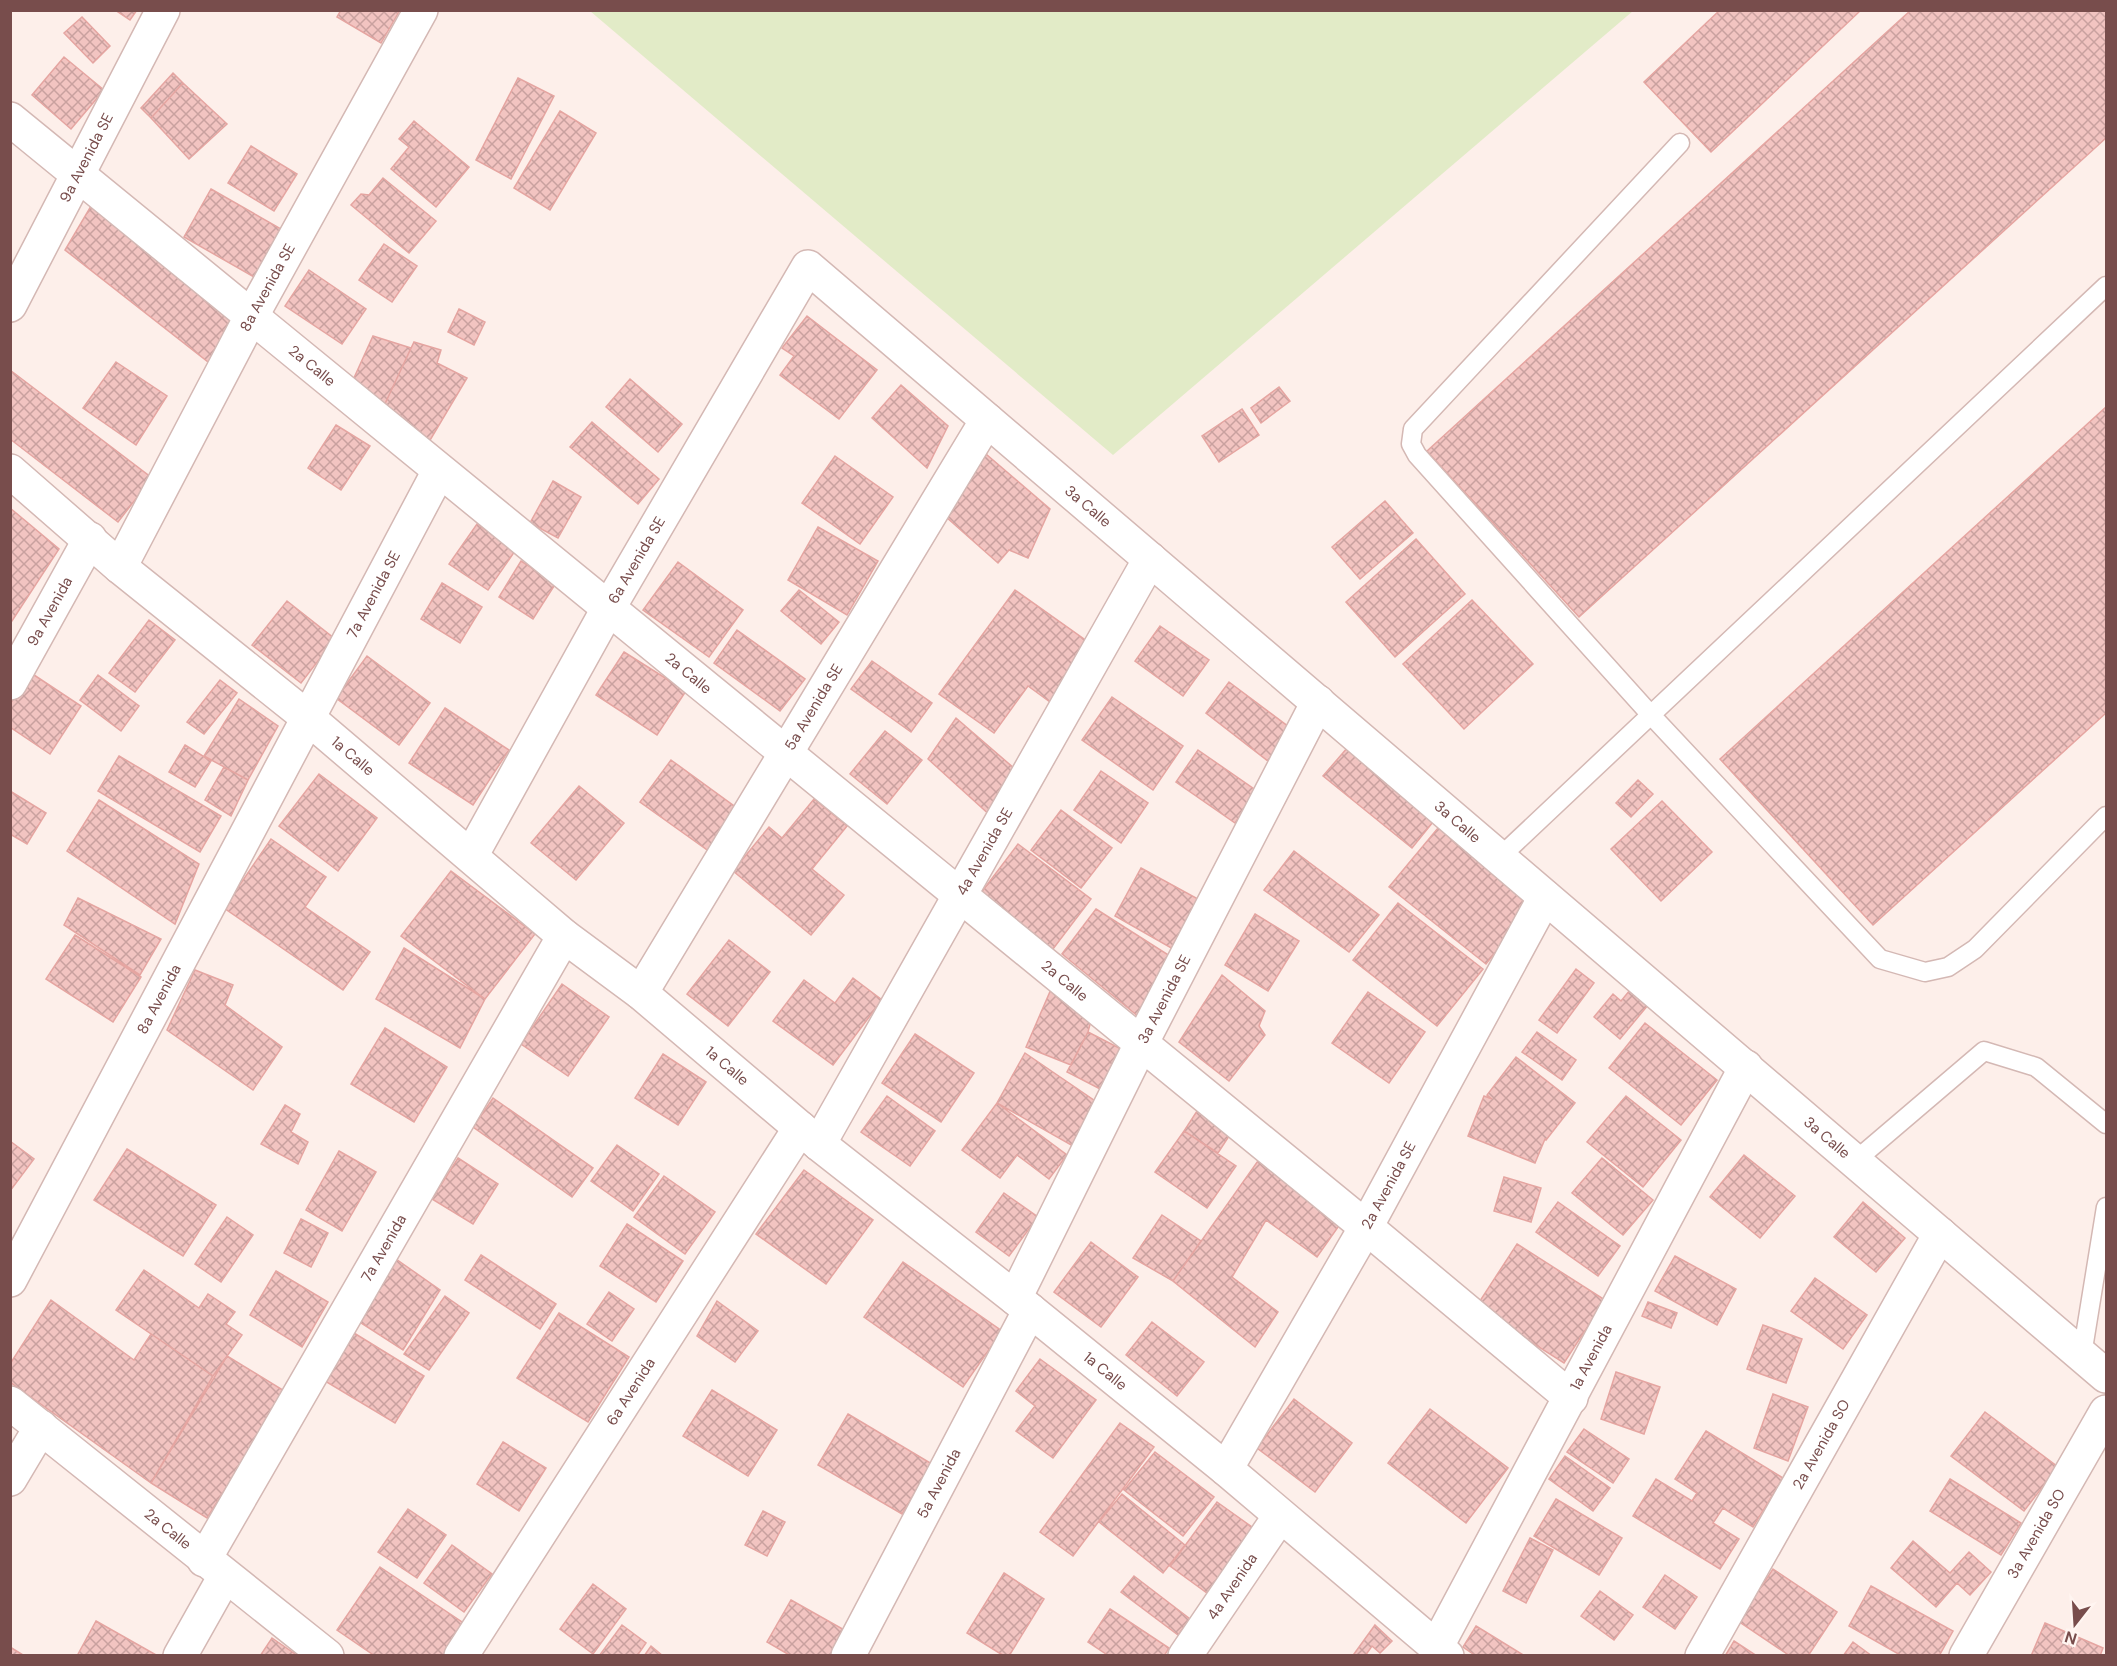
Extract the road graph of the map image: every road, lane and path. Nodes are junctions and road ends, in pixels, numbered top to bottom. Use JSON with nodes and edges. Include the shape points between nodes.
{"nodes":[{"id":1,"x":164,"y":10,"type":"edge"},
{"id":2,"x":422,"y":10,"type":"edge"},
{"id":3,"x":10,"y":119,"type":"edge"},
{"id":4,"x":1680,"y":143,"type":"dead end"},
{"id":5,"x":77,"y":177,"type":"junction"},
{"id":6,"x":808,"y":267,"type":"joint"},
{"id":7,"x":2106,"y":286,"type":"edge"},
{"id":8,"x":10,"y":305,"type":"edge"},
{"id":9,"x":251,"y":317,"type":"junction"},
{"id":10,"x":987,"y":420,"type":"junction"},
{"id":11,"x":10,"y":471,"type":"edge"},
{"id":12,"x":439,"y":471,"type":"junction"},
{"id":13,"x":90,"y":539,"type":"junction"},
{"id":14,"x":1150,"y":559,"type":"junction"},
{"id":15,"x":120,"y":567,"type":"junction"},
{"id":16,"x":608,"y":609,"type":"junction"},
{"id":17,"x":10,"y":683,"type":"edge"},
{"id":18,"x":1318,"y":702,"type":"junction"},
{"id":19,"x":1650,"y":714,"type":"junction"},
{"id":20,"x":307,"y":717,"type":"junction"},
{"id":21,"x":785,"y":754,"type":"junction"},
{"id":22,"x":2106,"y":816,"type":"edge"},
{"id":23,"x":471,"y":856,"type":"junction"},
{"id":24,"x":1500,"y":857,"type":"junction"},
{"id":25,"x":960,"y":897,"type":"junction"},
{"id":26,"x":1545,"y":897,"type":"junction"},
{"id":27,"x":564,"y":936,"type":"junction"},
{"id":28,"x":641,"y":993,"type":"junction"},
{"id":29,"x":1141,"y":1044,"type":"junction"},
{"id":30,"x":1746,"y":1067,"type":"junction"},
{"id":31,"x":2106,"y":1124,"type":"edge"},
{"id":32,"x":809,"y":1136,"type":"junction"},
{"id":33,"x":1855,"y":1161,"type":"junction"},
{"id":34,"x":2106,"y":1207,"type":"edge"},
{"id":35,"x":1366,"y":1227,"type":"junction"},
{"id":36,"x":1940,"y":1234,"type":"junction"},
{"id":37,"x":10,"y":1280,"type":"edge"},
{"id":38,"x":1022,"y":1304,"type":"junction"},
{"id":39,"x":2082,"y":1355,"type":"junction"},
{"id":40,"x":2106,"y":1376,"type":"edge"},
{"id":41,"x":1571,"y":1398,"type":"junction"},
{"id":42,"x":10,"y":1403,"type":"edge"},
{"id":43,"x":2106,"y":1412,"type":"edge"},
{"id":44,"x":41,"y":1427,"type":"junction"},
{"id":45,"x":1226,"y":1469,"type":"junction"},
{"id":46,"x":10,"y":1479,"type":"edge"},
{"id":47,"x":1280,"y":1516,"type":"junction"},
{"id":48,"x":214,"y":1568,"type":"junction"},
{"id":49,"x":1442,"y":1651,"type":"edge"},
{"id":50,"x":180,"y":1656,"type":"edge"},
{"id":51,"x":327,"y":1656,"type":"edge"},
{"id":52,"x":461,"y":1656,"type":"edge"},
{"id":53,"x":848,"y":1656,"type":"edge"},
{"id":54,"x":1185,"y":1656,"type":"edge"},
{"id":55,"x":1702,"y":1656,"type":"edge"},
{"id":56,"x":1966,"y":1656,"type":"edge"}],
"edges":[{"from":1,"to":5,"type":"street","name":"9a Avenida SE"},
{"from":2,"to":9,"type":"street","name":"8a Avenida SE"},
{"from":3,"to":5,"type":"street","name":"2a Calle"},
{"from":4,"to":19,"type":"lane","via":[[1429,411],[1413,429],[1411,444],[1416,455]]},
{"from":5,"to":8,"type":"street","name":"9a Avenida SE"},
{"from":5,"to":9,"type":"street","name":"2a Calle"},
{"from":6,"to":10,"type":"street","name":"3a Calle"},
{"from":6,"to":16,"type":"street","name":"6a Avenida SE"},
{"from":7,"to":19,"type":"lane"},
{"from":9,"to":12,"type":"street","name":"2a Calle"},
{"from":9,"to":15,"type":"street","name":"8a Avenida SE"},
{"from":10,"to":14,"type":"street","name":"3a Calle"},
{"from":10,"to":21,"type":"street","name":"5a Avenida SE"},
{"from":11,"to":13,"type":"street","name":"1a Calle"},
{"from":12,"to":16,"type":"street","name":"2a Calle"},
{"from":12,"to":20,"type":"street","name":"7a Avenida SE"},
{"from":13,"to":15,"type":"street","name":"1a Calle"},
{"from":13,"to":17,"type":"street","name":"9a Avenida"},
{"from":14,"to":18,"type":"street","name":"3a Calle"},
{"from":14,"to":25,"type":"street","name":"4a Avenida SE"},
{"from":15,"to":20,"type":"street","name":"1a Calle"},
{"from":16,"to":21,"type":"street","name":"2a Calle"},
{"from":16,"to":23,"type":"street","name":"6a Avenida SE"},
{"from":18,"to":24,"type":"street","name":"3a Calle"},
{"from":18,"to":29,"type":"street","name":"3a Avenida SE"},
{"from":19,"to":22,"type":"lane","via":[[1880,959],[1925,972],[1948,967],[1975,949]]},
{"from":19,"to":24,"type":"lane"},
{"from":20,"to":23,"type":"street","name":"1a Calle"},
{"from":20,"to":37,"type":"street","name":"8a Avenida"},
{"from":21,"to":25,"type":"street","name":"2a Calle"},
{"from":21,"to":28,"type":"street","name":"5a Avenida SE"},
{"from":23,"to":27,"type":"street","name":"1a Calle"},
{"from":24,"to":26,"type":"street","name":"3a Calle"},
{"from":25,"to":29,"type":"street","name":"2a Calle"},
{"from":25,"to":32,"type":"street","name":"4a Avenida SE"},
{"from":26,"to":30,"type":"street","name":"3a Calle"},
{"from":26,"to":35,"type":"street","name":"2a Avenida SE"},
{"from":27,"to":28,"type":"street","name":"1a Calle"},
{"from":27,"to":48,"type":"street","name":"7a Avenida"},
{"from":28,"to":32,"type":"street","name":"1a Calle"},
{"from":29,"to":35,"type":"street","name":"2a Calle"},
{"from":29,"to":38,"type":"street","name":"3a Avenida SE"},
{"from":30,"to":33,"type":"street","name":"3a Calle"},
{"from":30,"to":41,"type":"street","name":"1a Avenida"},
{"from":31,"to":33,"type":"lane","via":[[2036,1066],[1984,1051]]},
{"from":32,"to":38,"type":"street","name":"1a Calle"},
{"from":32,"to":52,"type":"street","name":"6a Avenida"},
{"from":33,"to":36,"type":"street","name":"3a Calle"},
{"from":34,"to":39,"type":"lane"},
{"from":35,"to":41,"type":"street","name":"2a Calle"},
{"from":35,"to":45,"type":"street","name":"2a Avenida SE"},
{"from":36,"to":39,"type":"street","name":"3a Calle"},
{"from":36,"to":55,"type":"street","name":"2a Avenida SO"},
{"from":38,"to":45,"type":"street","name":"1a Calle"},
{"from":38,"to":53,"type":"street","name":"5a Avenida"},
{"from":39,"to":40,"type":"street","name":"3a Calle"},
{"from":41,"to":49,"type":"street","name":"1a Avenida"},
{"from":42,"to":44,"type":"street","name":"2a Calle"},
{"from":43,"to":56,"type":"street","name":"3a Avenida SO"},
{"from":44,"to":46,"type":"street"},
{"from":44,"to":48,"type":"street","name":"2a Calle"},
{"from":45,"to":47,"type":"street","name":"1a Calle"},
{"from":47,"to":49,"type":"street","name":"1a Calle"},
{"from":47,"to":54,"type":"street","name":"4a Avenida"},
{"from":48,"to":50,"type":"street"},
{"from":48,"to":51,"type":"street","name":"2a Calle"}]}
